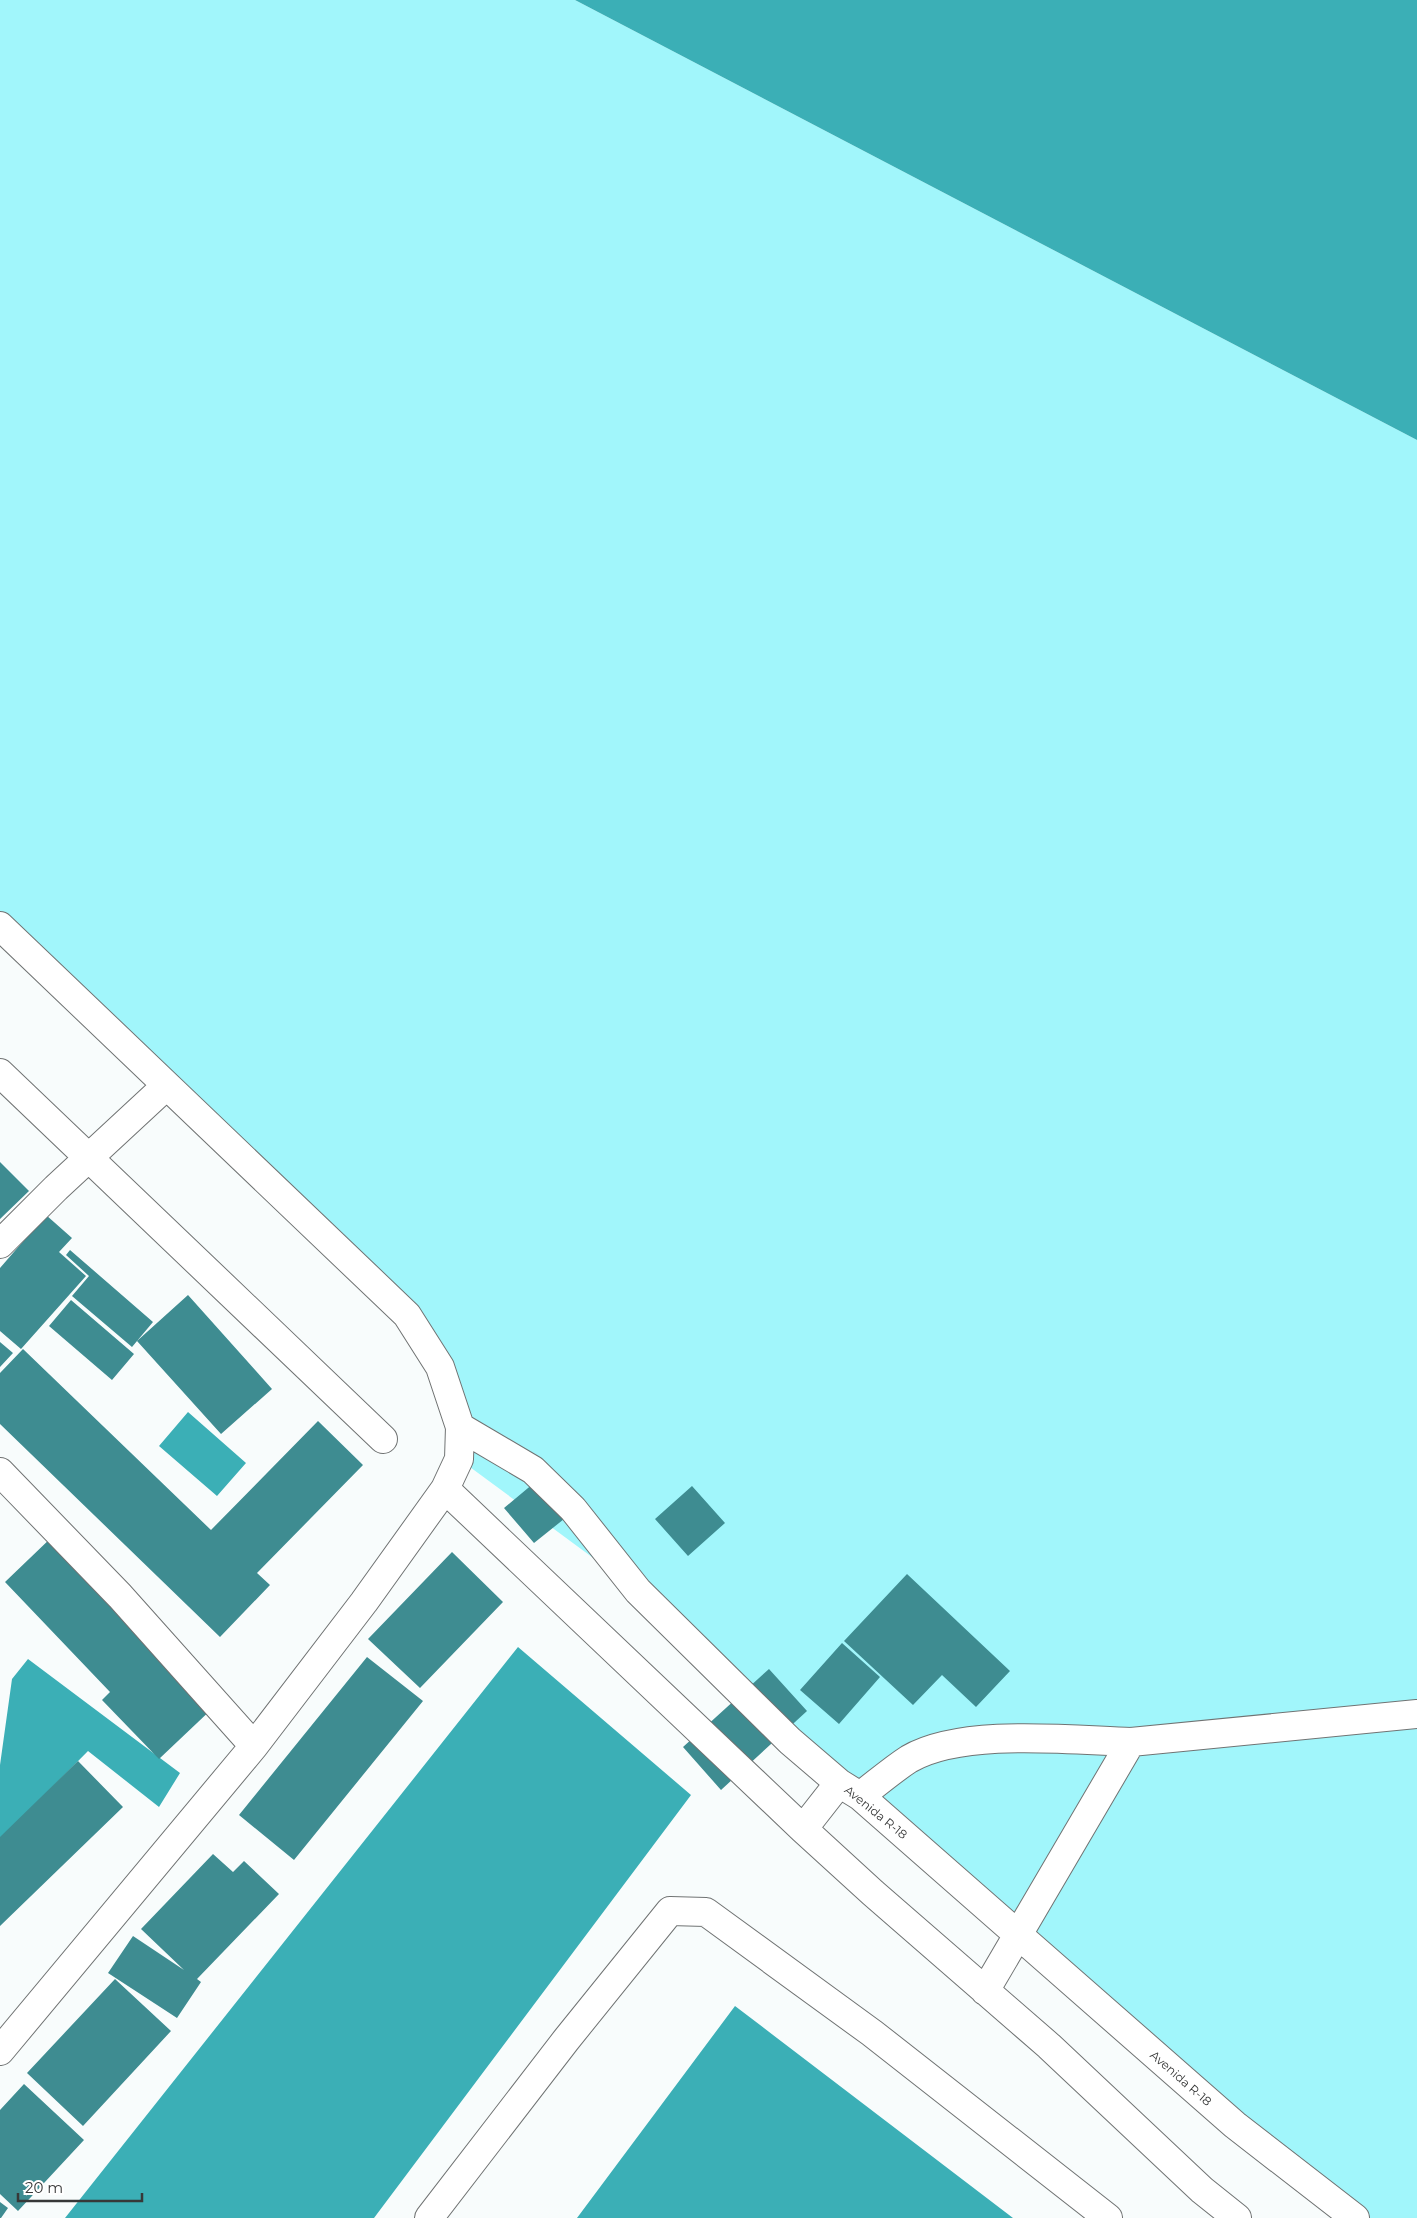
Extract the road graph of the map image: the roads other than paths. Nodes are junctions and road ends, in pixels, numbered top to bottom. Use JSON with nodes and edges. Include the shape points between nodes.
{"nodes":[{"id":1,"x":0,"y":926,"type":"edge"},
{"id":2,"x":0,"y":1073,"type":"edge"},
{"id":3,"x":166,"y":1086,"type":"junction"},
{"id":4,"x":88,"y":1158,"type":"junction"},
{"id":5,"x":0,"y":1244,"type":"edge"},
{"id":6,"x":460,"y":1427,"type":"junction"},
{"id":7,"x":383,"y":1439,"type":"dead end"},
{"id":8,"x":0,"y":1472,"type":"edge"},
{"id":9,"x":445,"y":1489,"type":"junction"},
{"id":10,"x":1417,"y":1714,"type":"edge"},
{"id":11,"x":1131,"y":1742,"type":"junction"},
{"id":12,"x":254,"y":1746,"type":"junction"},
{"id":13,"x":850,"y":1790,"type":"junction"},
{"id":14,"x":803,"y":1829,"type":"junction"},
{"id":15,"x":1018,"y":1935,"type":"junction"},
{"id":16,"x":985,"y":1991,"type":"junction"},
{"id":17,"x":0,"y":2051,"type":"edge"},
{"id":18,"x":430,"y":2218,"type":"edge"},
{"id":19,"x":1108,"y":2218,"type":"edge"},
{"id":20,"x":1237,"y":2218,"type":"edge"},
{"id":21,"x":1354,"y":2218,"type":"edge"}],
"edges":[{"from":1,"to":3,"type":"street"},
{"from":2,"to":4,"type":"street"},
{"from":3,"to":4,"type":"street"},
{"from":3,"to":6,"type":"street","via":[[407,1315],[440,1367]]},
{"from":4,"to":5,"type":"street"},
{"from":4,"to":7,"type":"street"},
{"from":6,"to":9,"type":"street","via":[[459,1459]]},
{"from":6,"to":13,"type":"street","via":[[533,1470],[573,1509],[638,1591],[790,1741]]},
{"from":8,"to":12,"type":"street","via":[[120,1596]]},
{"from":9,"to":12,"type":"street"},
{"from":9,"to":14,"type":"street"},
{"from":10,"to":11,"type":"street"},
{"from":11,"to":13,"type":"street","via":[[999,1738],[952,1743],[910,1759]]},
{"from":11,"to":15,"type":"street"},
{"from":12,"to":17,"type":"street"},
{"from":13,"to":14,"type":"street","name":"Avenida R-18"},
{"from":13,"to":15,"type":"street","name":"Avenida R-18"},
{"from":14,"to":16,"type":"street"},
{"from":15,"to":16,"type":"street"},
{"from":15,"to":21,"type":"street","name":"Avenida R-18","via":[[1235,2125]]},
{"from":16,"to":20,"type":"street","via":[[1049,2046],[1202,2190]]},
{"from":18,"to":19,"type":"street","via":[[670,1910],[706,1912],[872,2033]]}]}
